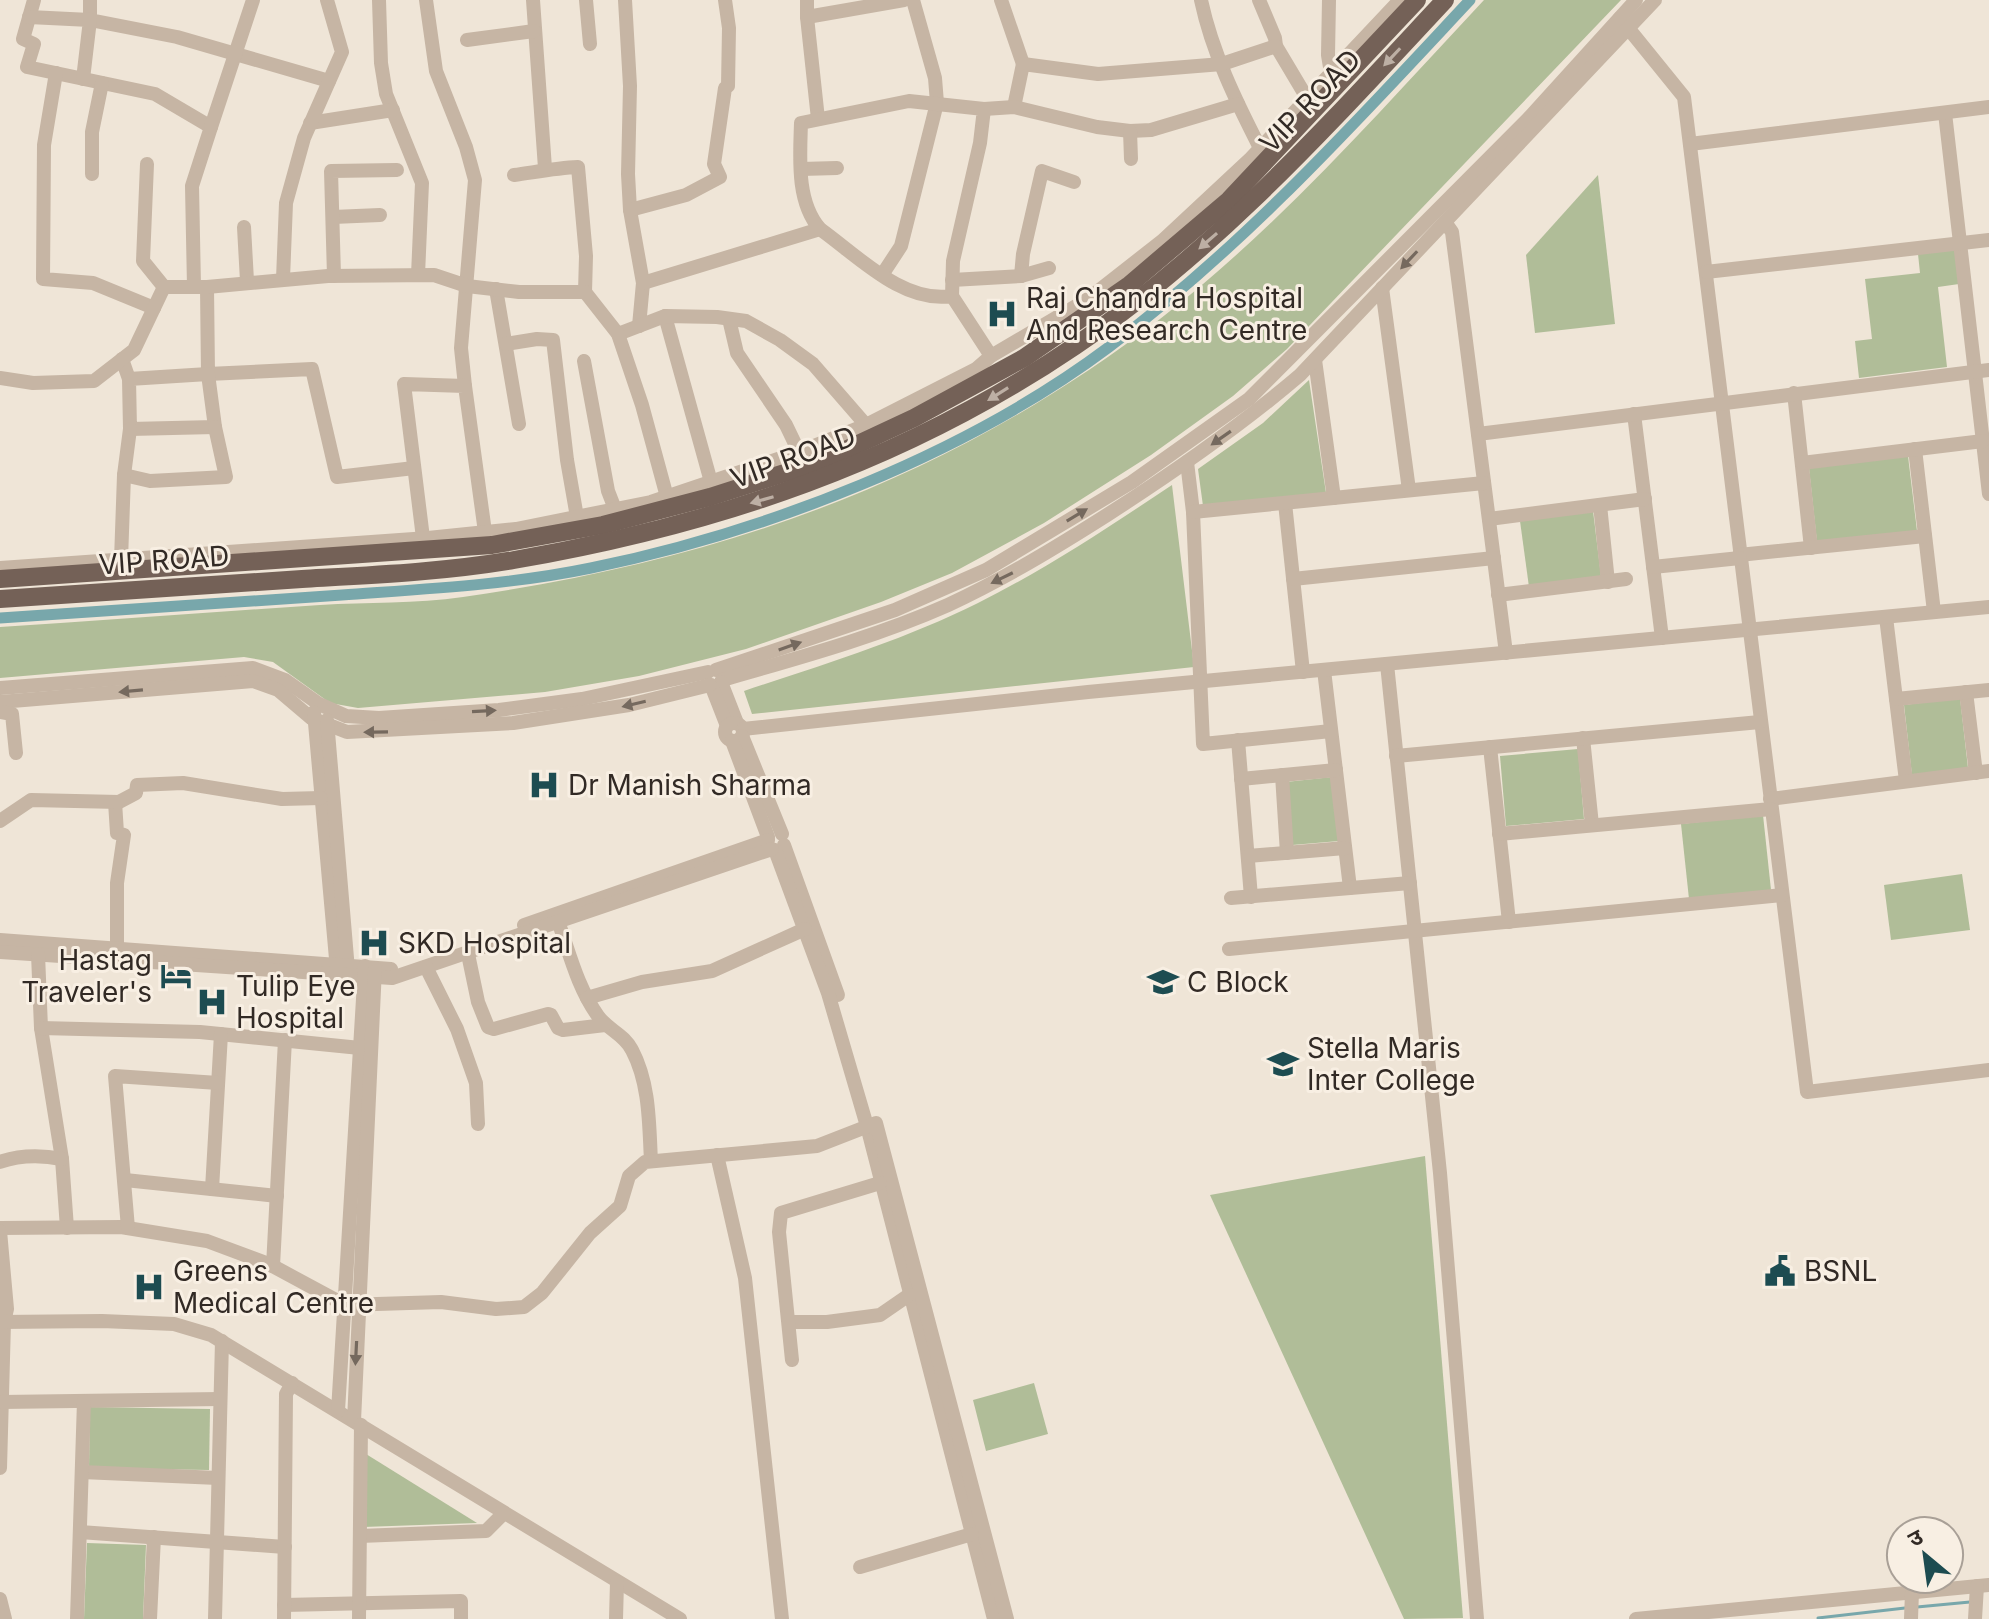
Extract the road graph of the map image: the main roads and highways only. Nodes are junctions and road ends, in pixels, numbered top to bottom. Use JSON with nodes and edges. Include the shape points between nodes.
{"nodes":[{"id":1,"x":1417,"y":0,"type":"edge"},
{"id":2,"x":1445,"y":0,"type":"edge"},
{"id":3,"x":0,"y":579,"type":"edge"},
{"id":4,"x":0,"y":599,"type":"edge"}],
"edges":[{"from":1,"to":3,"type":"main road","name":"VIP ROAD","via":[[1229,200],[1128,286],[1024,358],[822,461],[603,525],[492,545]]},
{"from":2,"to":4,"type":"main road","name":"VIP ROAD","one_way":true,"via":[[1302,153],[1144,295],[980,405],[886,453],[773,497],[638,535],[511,560],[397,573]]}]}
